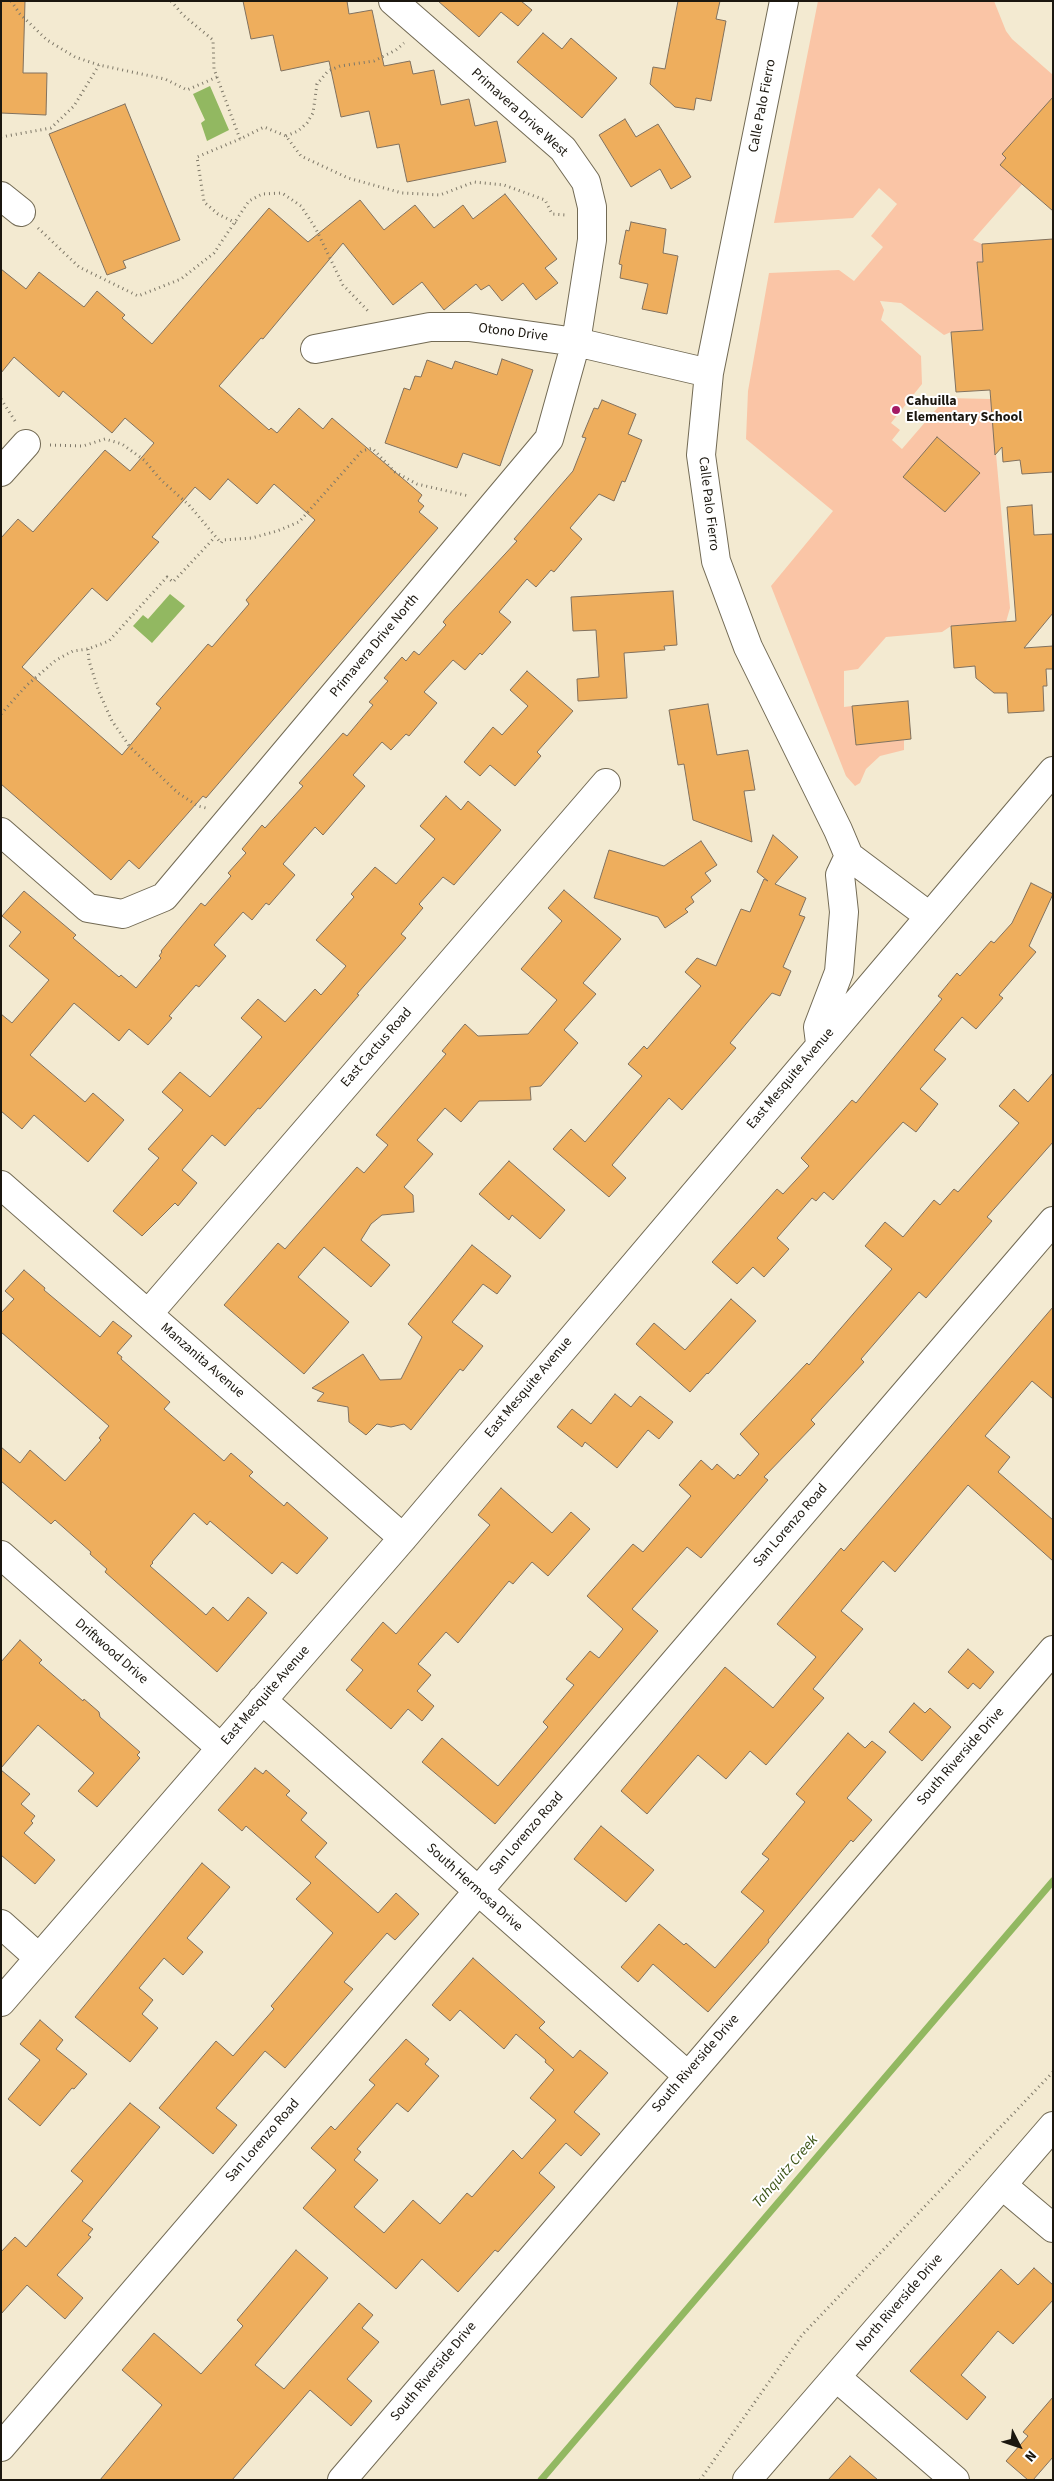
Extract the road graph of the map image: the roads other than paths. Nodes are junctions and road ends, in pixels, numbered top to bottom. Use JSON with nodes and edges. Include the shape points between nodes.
{"nodes":[{"id":1,"x":393,"y":1,"type":"edge"},
{"id":2,"x":784,"y":1,"type":"edge"},
{"id":3,"x":576,"y":342,"type":"junction"},
{"id":4,"x":315,"y":349,"type":"dead end"},
{"id":5,"x":709,"y":373,"type":"junction"},
{"id":6,"x":26,"y":444,"type":"road end"},
{"id":7,"x":1,"y":472,"type":"edge"},
{"id":8,"x":1053,"y":770,"type":"edge"},
{"id":9,"x":606,"y":783,"type":"dead end"},
{"id":10,"x":1,"y":832,"type":"edge"},
{"id":11,"x":848,"y":856,"type":"junction"},
{"id":12,"x":929,"y":916,"type":"junction"},
{"id":13,"x":820,"y":1043,"type":"junction"},
{"id":14,"x":1,"y":1185,"type":"edge"},
{"id":15,"x":1053,"y":1221,"type":"edge"},
{"id":16,"x":148,"y":1314,"type":"junction"},
{"id":17,"x":403,"y":1538,"type":"junction"},
{"id":18,"x":1,"y":1555,"type":"edge"},
{"id":19,"x":1053,"y":1650,"type":"edge"},
{"id":20,"x":262,"y":1700,"type":"junction"},
{"id":21,"x":221,"y":1748,"type":"junction"},
{"id":22,"x":478,"y":1892,"type":"junction"},
{"id":23,"x":1,"y":1924,"type":"edge"},
{"id":24,"x":39,"y":1958,"type":"junction"},
{"id":25,"x":1,"y":2002,"type":"edge"},
{"id":26,"x":687,"y":2075,"type":"junction"},
{"id":27,"x":1053,"y":2126,"type":"edge"},
{"id":28,"x":1002,"y":2185,"type":"junction"},
{"id":29,"x":1053,"y":2228,"type":"edge"},
{"id":30,"x":836,"y":2377,"type":"junction"},
{"id":31,"x":1,"y":2447,"type":"edge"},
{"id":32,"x":342,"y":2480,"type":"edge"},
{"id":33,"x":748,"y":2480,"type":"edge"},
{"id":34,"x":955,"y":2480,"type":"edge"}],
"edges":[{"from":1,"to":3,"type":"street","name":"Primavera Drive West","via":[[563,149],[586,182],[592,207],[592,240]]},
{"from":2,"to":5,"type":"street","name":"Calle Palo Fierro"},
{"from":3,"to":4,"type":"street","name":"Otono Drive","via":[[469,327],[430,327]]},
{"from":3,"to":5,"type":"street","name":"Otono Drive"},
{"from":3,"to":10,"type":"street","name":"Primavera Drive North","via":[[549,439],[164,897],[123,914],[88,908]]},
{"from":5,"to":11,"type":"street","name":"Calle Palo Fierro","via":[[701,455],[716,561],[748,647]]},
{"from":6,"to":7,"type":"street"},
{"from":8,"to":12,"type":"street","name":"East Mesquite Avenue"},
{"from":9,"to":16,"type":"street","name":"East Cactus Road"},
{"from":11,"to":12,"type":"street"},
{"from":11,"to":13,"type":"street","via":[[840,875],[844,912],[839,972],[818,1027]]},
{"from":12,"to":13,"type":"street","name":"East Mesquite Avenue"},
{"from":13,"to":17,"type":"street","name":"East Mesquite Avenue"},
{"from":14,"to":16,"type":"street","name":"Manzanita Avenue"},
{"from":15,"to":22,"type":"street","name":"San Lorenzo Road"},
{"from":16,"to":17,"type":"street","name":"Manzanita Avenue"},
{"from":17,"to":20,"type":"street","name":"East Mesquite Avenue"},
{"from":18,"to":21,"type":"street","name":"Driftwood Drive"},
{"from":19,"to":26,"type":"street","name":"South Riverside Drive"},
{"from":20,"to":21,"type":"street","name":"East Mesquite Avenue"},
{"from":20,"to":22,"type":"street","name":"South Hermosa Drive"},
{"from":21,"to":24,"type":"street","name":"East Mesquite Avenue"},
{"from":22,"to":26,"type":"street","name":"South Hermosa Drive"},
{"from":22,"to":31,"type":"street","name":"San Lorenzo Road"},
{"from":23,"to":24,"type":"street"},
{"from":24,"to":25,"type":"street","name":"East Mesquite Avenue"},
{"from":26,"to":32,"type":"street","name":"South Riverside Drive"},
{"from":27,"to":28,"type":"street","name":"North Riverside Drive"},
{"from":28,"to":29,"type":"street"},
{"from":28,"to":30,"type":"street","name":"North Riverside Drive"},
{"from":30,"to":33,"type":"street","name":"North Riverside Drive"},
{"from":30,"to":34,"type":"street"}]}
